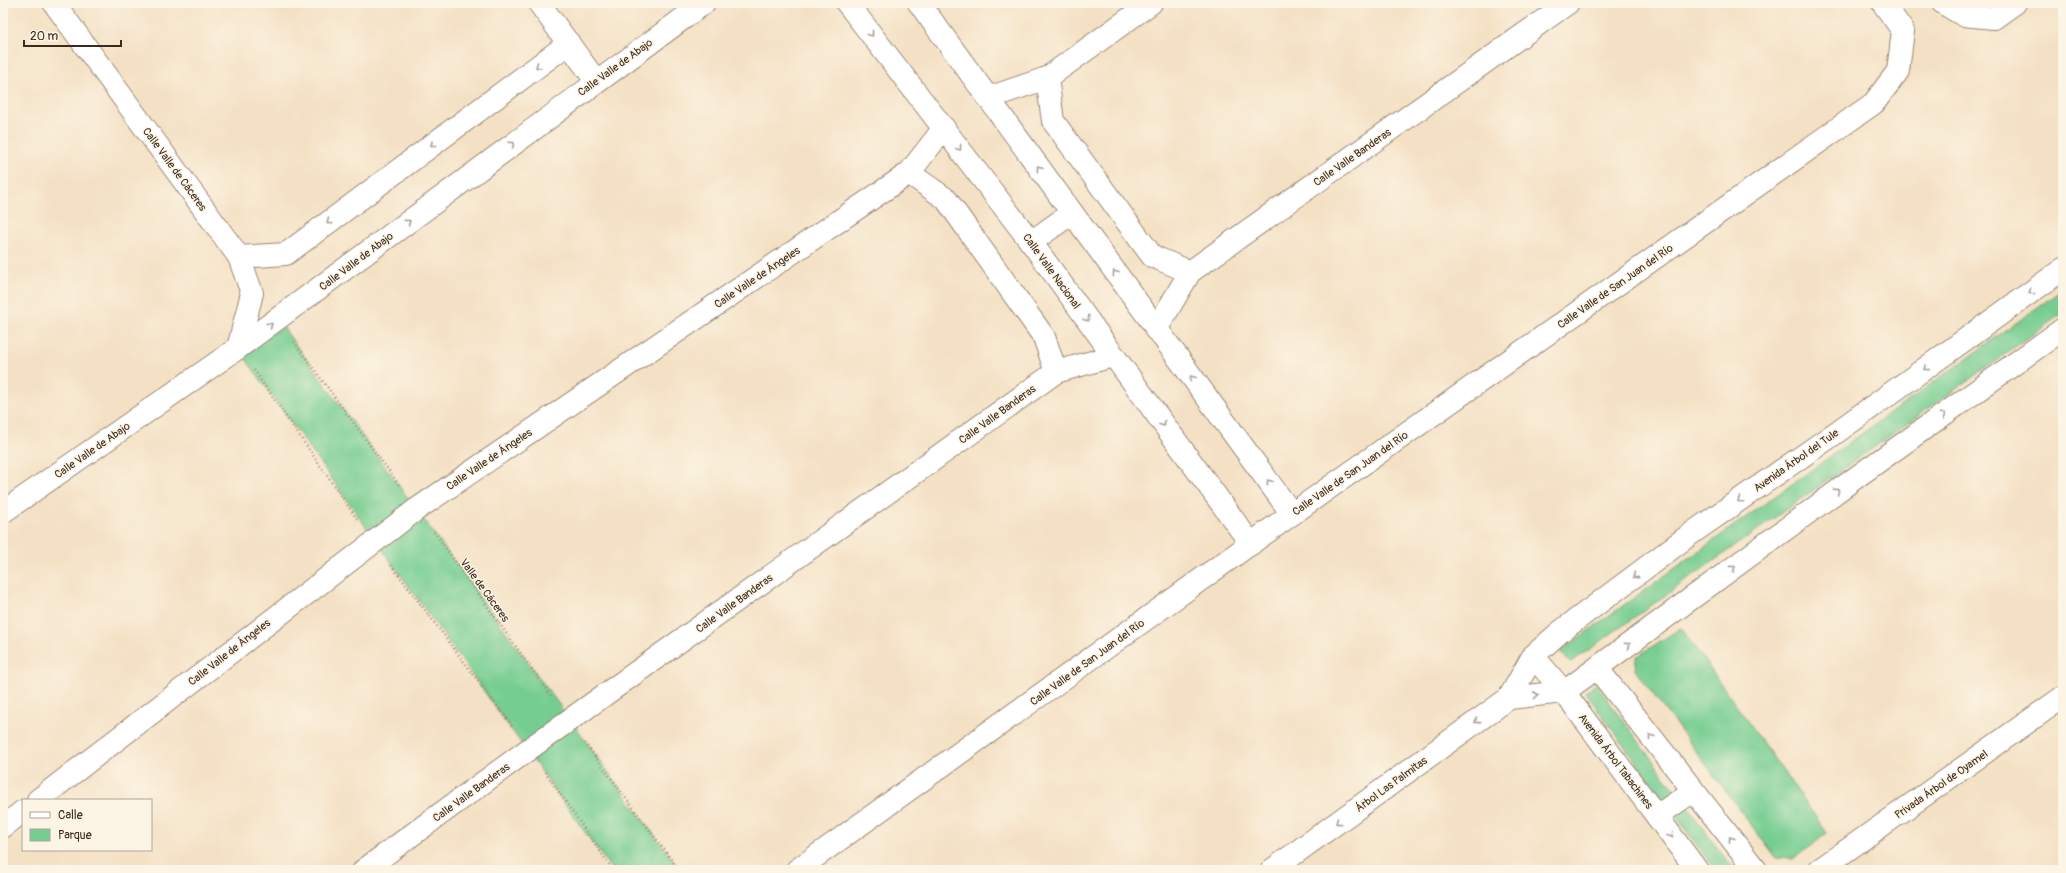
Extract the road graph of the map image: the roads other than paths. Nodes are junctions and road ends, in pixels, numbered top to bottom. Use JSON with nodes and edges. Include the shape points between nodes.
{"nodes":[{"id":1,"x":54,"y":3,"type":"edge"},
{"id":2,"x":540,"y":3,"type":"edge"},
{"id":3,"x":704,"y":3,"type":"edge"},
{"id":4,"x":847,"y":3,"type":"edge"},
{"id":5,"x":919,"y":3,"type":"edge"},
{"id":6,"x":1150,"y":3,"type":"edge"},
{"id":7,"x":1568,"y":3,"type":"edge"},
{"id":8,"x":1883,"y":3,"type":"edge"},
{"id":9,"x":1943,"y":3,"type":"edge"},
{"id":10,"x":2014,"y":3,"type":"edge"},
{"id":11,"x":569,"y":43,"type":"junction"},
{"id":12,"x":1047,"y":78,"type":"junction"},
{"id":13,"x":596,"y":81,"type":"junction"},
{"id":14,"x":988,"y":98,"type":"junction"},
{"id":15,"x":944,"y":128,"type":"junction"},
{"id":16,"x":909,"y":173,"type":"junction"},
{"id":17,"x":1072,"y":213,"type":"junction"},
{"id":18,"x":1031,"y":242,"type":"junction"},
{"id":19,"x":239,"y":257,"type":"junction"},
{"id":20,"x":2063,"y":269,"type":"edge"},
{"id":21,"x":1190,"y":272,"type":"junction"},
{"id":22,"x":2063,"y":329,"type":"edge"},
{"id":23,"x":1156,"y":330,"type":"junction"},
{"id":24,"x":238,"y":348,"type":"junction"},
{"id":25,"x":1113,"y":356,"type":"junction"},
{"id":26,"x":1056,"y":372,"type":"junction"},
{"id":27,"x":3,"y":512,"type":"edge"},
{"id":28,"x":1292,"y":514,"type":"junction"},
{"id":29,"x":1251,"y":544,"type":"junction"},
{"id":30,"x":1533,"y":656,"type":"junction"},
{"id":31,"x":1597,"y":668,"type":"junction"},
{"id":32,"x":1564,"y":692,"type":"junction"},
{"id":33,"x":1509,"y":698,"type":"junction"},
{"id":34,"x":2063,"y":698,"type":"edge"},
{"id":35,"x":1693,"y":790,"type":"junction"},
{"id":36,"x":39,"y":799,"type":"edge"},
{"id":37,"x":22,"y":813,"type":"edge"},
{"id":38,"x":1658,"y":816,"type":"junction"},
{"id":39,"x":3,"y":827,"type":"edge"},
{"id":40,"x":364,"y":870,"type":"edge"},
{"id":41,"x":797,"y":870,"type":"edge"},
{"id":42,"x":1272,"y":870,"type":"edge"},
{"id":43,"x":1697,"y":870,"type":"edge"},
{"id":44,"x":1756,"y":870,"type":"edge"},
{"id":45,"x":1819,"y":870,"type":"edge"}],
"edges":[{"from":1,"to":19,"type":"street","name":"Calle Valle de Cáceres"},
{"from":2,"to":11,"type":"street"},
{"from":3,"to":13,"type":"street","name":"Calle Valle de Abajo"},
{"from":4,"to":15,"type":"street","name":"Calle Valle Nacional","one_way":true},
{"from":5,"to":14,"type":"street"},
{"from":6,"to":12,"type":"street"},
{"from":7,"to":21,"type":"street","name":"Calle Valle Banderas"},
{"from":8,"to":28,"type":"street","name":"Calle Valle de San Juan del Río","via":[[1903,31],[1898,71],[1874,103]]},
{"from":9,"to":10,"type":"street","via":[[1963,15],[1994,18]]},
{"from":11,"to":13,"type":"street"},
{"from":11,"to":19,"type":"street","one_way":true,"via":[[286,254]]},
{"from":12,"to":14,"type":"street"},
{"from":12,"to":21,"type":"street","via":[[1053,121],[1152,256]]},
{"from":24,"to":13,"type":"street","name":"Calle Valle de Abajo","one_way":true},
{"from":17,"to":14,"type":"street","one_way":true},
{"from":15,"to":16,"type":"street","name":"Calle Valle de Ángeles"},
{"from":15,"to":18,"type":"street","name":"Calle Valle Nacional","one_way":true},
{"from":16,"to":26,"type":"street","via":[[946,199],[1044,337]]},
{"from":16,"to":36,"type":"street","name":"Calle Valle de Ángeles","via":[[417,509]]},
{"from":17,"to":18,"type":"street"},
{"from":23,"to":17,"type":"street","one_way":true},
{"from":18,"to":25,"type":"street","name":"Calle Valle Nacional","one_way":true},
{"from":19,"to":24,"type":"street","name":"Calle Valle de Cáceres","via":[[252,293]]},
{"from":20,"to":30,"type":"street","name":"Avenida Árbol del Tule","one_way":true,"via":[[1692,533],[1560,632]]},
{"from":21,"to":23,"type":"street","name":"Calle Valle Banderas"},
{"from":31,"to":22,"type":"street","one_way":true},
{"from":28,"to":23,"type":"street","one_way":true},
{"from":24,"to":27,"type":"street","name":"Calle Valle de Abajo"},
{"from":25,"to":26,"type":"street","name":"Calle Valle Banderas"},
{"from":25,"to":29,"type":"street","name":"Calle Valle Nacional","one_way":true},
{"from":26,"to":40,"type":"street","name":"Calle Valle Banderas"},
{"from":28,"to":29,"type":"street","name":"Calle Valle de San Juan del Río"},
{"from":29,"to":41,"type":"street","name":"Calle Valle de San Juan del Río"},
{"from":30,"to":32,"type":"street","name":"Avenida Árbol Tabachines"},
{"from":30,"to":33,"type":"street","name":"Árbol Las Palmitas"},
{"from":31,"to":32,"type":"street"},
{"from":35,"to":31,"type":"street","one_way":true},
{"from":33,"to":32,"type":"street","name":"Árbol Las Palmitas","one_way":true},
{"from":32,"to":38,"type":"street","name":"Avenida Árbol Tabachines"},
{"from":33,"to":42,"type":"street","name":"Árbol Las Palmitas","one_way":true},
{"from":34,"to":45,"type":"street","name":"Privada Árbol de Oyamel"},
{"from":35,"to":38,"type":"street"},
{"from":44,"to":35,"type":"street","one_way":true},
{"from":37,"to":39,"type":"street"},
{"from":38,"to":43,"type":"street","name":"Avenida Árbol Tabachines","one_way":true}]}
